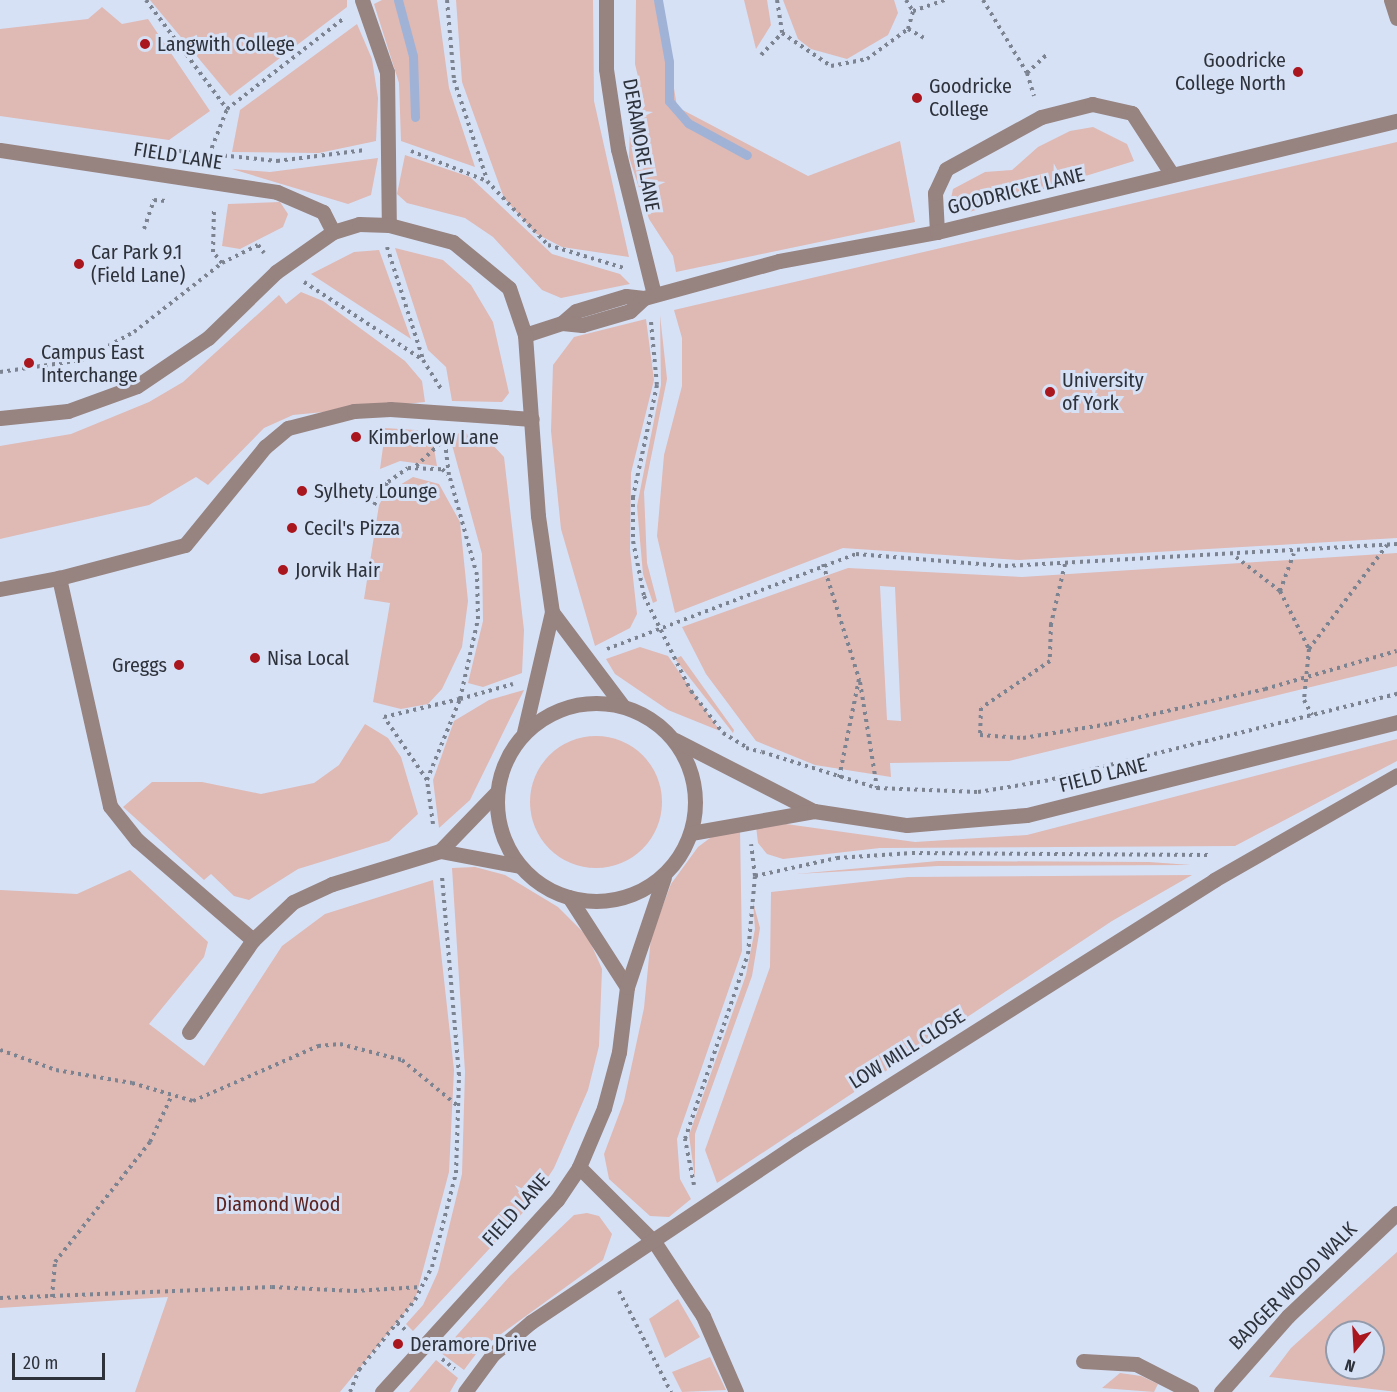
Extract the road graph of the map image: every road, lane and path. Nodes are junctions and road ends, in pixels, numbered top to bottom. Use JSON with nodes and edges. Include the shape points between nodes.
{"nodes":[{"id":1,"x":146,"y":0,"type":"edge"},
{"id":2,"x":447,"y":0,"type":"edge"},
{"id":3,"x":606,"y":0,"type":"edge"},
{"id":4,"x":777,"y":0,"type":"edge"},
{"id":5,"x":906,"y":0,"type":"edge"},
{"id":6,"x":945,"y":0,"type":"edge"},
{"id":7,"x":982,"y":0,"type":"edge"},
{"id":8,"x":1391,"y":0,"type":"edge"},
{"id":9,"x":363,"y":1,"type":"edge"},
{"id":10,"x":913,"y":11,"type":"junction"},
{"id":11,"x":1397,"y":18,"type":"edge"},
{"id":12,"x":908,"y":29,"type":"junction"},
{"id":13,"x":782,"y":33,"type":"junction"},
{"id":14,"x":924,"y":38,"type":"dead end"},
{"id":15,"x":761,"y":55,"type":"dead end"},
{"id":16,"x":1046,"y":55,"type":"dead end"},
{"id":17,"x":1027,"y":73,"type":"junction"},
{"id":18,"x":227,"y":109,"type":"junction"},
{"id":19,"x":1041,"y":117,"type":"junction"},
{"id":20,"x":1397,"y":121,"type":"edge"},
{"id":21,"x":389,"y":148,"type":"junction"},
{"id":22,"x":167,"y":149,"type":"dead end"},
{"id":23,"x":0,"y":150,"type":"edge"},
{"id":24,"x":209,"y":155,"type":"junction"},
{"id":25,"x":1171,"y":173,"type":"junction"},
{"id":26,"x":200,"y":180,"type":"junction"},
{"id":27,"x":487,"y":181,"type":"junction"},
{"id":28,"x":175,"y":202,"type":"dead end"},
{"id":29,"x":389,"y":225,"type":"junction"},
{"id":30,"x":144,"y":229,"type":"dead end"},
{"id":31,"x":333,"y":232,"type":"junction"},
{"id":32,"x":937,"y":232,"type":"junction"},
{"id":33,"x":648,"y":274,"type":"junction"},
{"id":34,"x":649,"y":297,"type":"junction"},
{"id":35,"x":525,"y":335,"type":"junction"},
{"id":36,"x":423,"y":360,"type":"dead end"},
{"id":37,"x":0,"y":372,"type":"edge"},
{"id":38,"x":0,"y":418,"type":"edge"},
{"id":39,"x":532,"y":419,"type":"junction"},
{"id":40,"x":444,"y":440,"type":"dead end"},
{"id":41,"x":416,"y":467,"type":"junction"},
{"id":42,"x":449,"y":475,"type":"dead end"},
{"id":43,"x":374,"y":505,"type":"dead end"},
{"id":44,"x":1397,"y":544,"type":"edge"},
{"id":45,"x":1387,"y":545,"type":"junction"},
{"id":46,"x":1294,"y":552,"type":"junction"},
{"id":47,"x":1235,"y":557,"type":"junction"},
{"id":48,"x":823,"y":564,"type":"junction"},
{"id":49,"x":1065,"y":564,"type":"junction"},
{"id":50,"x":59,"y":578,"type":"junction"},
{"id":51,"x":0,"y":589,"type":"edge"},
{"id":52,"x":1280,"y":591,"type":"junction"},
{"id":53,"x":552,"y":612,"type":"junction"},
{"id":54,"x":656,"y":628,"type":"junction"},
{"id":55,"x":1309,"y":649,"type":"junction"},
{"id":56,"x":1397,"y":651,"type":"edge"},
{"id":57,"x":598,"y":653,"type":"dead end"},
{"id":58,"x":1305,"y":678,"type":"junction"},
{"id":59,"x":860,"y":679,"type":"junction"},
{"id":60,"x":522,"y":681,"type":"dead end"},
{"id":61,"x":1397,"y":694,"type":"edge"},
{"id":62,"x":460,"y":699,"type":"junction"},
{"id":63,"x":622,"y":705,"type":"junction"},
{"id":64,"x":1312,"y":715,"type":"junction"},
{"id":65,"x":1397,"y":722,"type":"edge"},
{"id":66,"x":524,"y":732,"type":"junction"},
{"id":67,"x":674,"y":740,"type":"junction"},
{"id":68,"x":748,"y":748,"type":"dead end"},
{"id":69,"x":762,"y":752,"type":"dead end"},
{"id":70,"x":1397,"y":775,"type":"edge"},
{"id":71,"x":839,"y":778,"type":"junction"},
{"id":72,"x":427,"y":780,"type":"junction"},
{"id":73,"x":877,"y":788,"type":"junction"},
{"id":74,"x":496,"y":792,"type":"junction"},
{"id":75,"x":814,"y":811,"type":"junction"},
{"id":76,"x":691,"y":833,"type":"junction"},
{"id":77,"x":440,"y":851,"type":"junction"},
{"id":78,"x":520,"y":866,"type":"junction"},
{"id":79,"x":1236,"y":867,"type":"junction"},
{"id":80,"x":665,"y":874,"type":"junction"},
{"id":81,"x":569,"y":897,"type":"junction"},
{"id":82,"x":253,"y":940,"type":"junction"},
{"id":83,"x":627,"y":987,"type":"junction"},
{"id":84,"x":189,"y":1032,"type":"dead end"},
{"id":85,"x":0,"y":1050,"type":"edge"},
{"id":86,"x":172,"y":1095,"type":"junction"},
{"id":87,"x":459,"y":1107,"type":"junction"},
{"id":88,"x":579,"y":1167,"type":"junction"},
{"id":89,"x":708,"y":1206,"type":"junction"},
{"id":90,"x":1397,"y":1213,"type":"edge"},
{"id":91,"x":655,"y":1243,"type":"junction"},
{"id":92,"x":608,"y":1271,"type":"junction"},
{"id":93,"x":422,"y":1287,"type":"junction"},
{"id":94,"x":52,"y":1297,"type":"junction"},
{"id":95,"x":0,"y":1298,"type":"edge"},
{"id":96,"x":1083,"y":1361,"type":"dead end"},
{"id":97,"x":350,"y":1392,"type":"edge"},
{"id":98,"x":382,"y":1392,"type":"edge"},
{"id":99,"x":465,"y":1392,"type":"edge"},
{"id":100,"x":670,"y":1392,"type":"edge"},
{"id":101,"x":736,"y":1392,"type":"edge"},
{"id":102,"x":1191,"y":1392,"type":"edge"},
{"id":103,"x":1221,"y":1392,"type":"edge"}],
"edges":[{"from":1,"to":18,"type":"path"},
{"from":2,"to":27,"type":"path","via":[[454,80]]},
{"from":3,"to":33,"type":"street","name":"DERAMORE LANE","via":[[606,69],[632,221]]},
{"from":4,"to":13,"type":"path"},
{"from":5,"to":10,"type":"path"},
{"from":6,"to":10,"type":"path"},
{"from":7,"to":17,"type":"path"},
{"from":8,"to":11,"type":"street"},
{"from":9,"to":18,"type":"path"},
{"from":9,"to":21,"type":"street","via":[[387,72]]},
{"from":10,"to":12,"type":"path"},
{"from":12,"to":13,"type":"path","via":[[867,58],[831,66]]},
{"from":12,"to":14,"type":"path"},
{"from":13,"to":15,"type":"path"},
{"from":16,"to":17,"type":"path"},
{"from":17,"to":19,"type":"path"},
{"from":18,"to":24,"type":"path"},
{"from":19,"to":25,"type":"street","via":[[1092,104],[1132,113],[1155,142]]},
{"from":19,"to":32,"type":"street","via":[[946,169],[935,193]]},
{"from":20,"to":25,"type":"street","name":"GOODRICKE LANE"},
{"from":21,"to":24,"type":"path","via":[[277,161]]},
{"from":21,"to":27,"type":"path","via":[[452,163]]},
{"from":21,"to":29,"type":"street"},
{"from":22,"to":24,"type":"path"},
{"from":23,"to":26,"type":"street","name":"FIELD LANE"},
{"from":24,"to":26,"type":"path"},
{"from":25,"to":32,"type":"street","name":"GOODRICKE LANE"},
{"from":26,"to":31,"type":"street","name":"FIELD LANE","via":[[302,200],[323,212]]},
{"from":26,"to":37,"type":"path","via":[[196,204],[217,209],[213,252],[222,263],[134,332],[82,360]]},
{"from":27,"to":33,"type":"path","via":[[548,245]]},
{"from":28,"to":30,"type":"path","via":[[154,200]]},
{"from":29,"to":31,"type":"street","via":[[359,224]]},
{"from":29,"to":35,"type":"street","via":[[436,235],[482,262],[509,288]]},
{"from":29,"to":36,"type":"path","via":[[387,253]]},
{"from":31,"to":38,"type":"street","via":[[276,272],[208,338],[137,387],[68,411]]},
{"from":32,"to":34,"type":"street","name":"GOODRICKE LANE","via":[[779,261]]},
{"from":33,"to":34,"type":"street","name":"DERAMORE LANE"},
{"from":34,"to":35,"type":"street","name":"GOODRICKE LANE","via":[[627,296],[576,311],[562,323]]},
{"from":34,"to":54,"type":"path","via":[[658,370],[641,441],[633,542]]},
{"from":35,"to":39,"type":"street"},
{"from":39,"to":50,"type":"street","via":[[390,409],[354,411],[288,428],[265,447],[185,545]]},
{"from":39,"to":53,"type":"street"},
{"from":40,"to":41,"type":"path"},
{"from":41,"to":42,"type":"path"},
{"from":41,"to":43,"type":"path","via":[[397,473]]},
{"from":44,"to":45,"type":"path"},
{"from":45,"to":46,"type":"path"},
{"from":45,"to":55,"type":"path"},
{"from":46,"to":47,"type":"path"},
{"from":46,"to":52,"type":"path"},
{"from":47,"to":49,"type":"path"},
{"from":47,"to":52,"type":"path"},
{"from":48,"to":49,"type":"path","via":[[856,554],[958,567]]},
{"from":48,"to":54,"type":"path"},
{"from":48,"to":59,"type":"path"},
{"from":49,"to":58,"type":"path","via":[[1051,624],[1050,661],[981,708],[980,735],[1061,733]]},
{"from":50,"to":51,"type":"street"},
{"from":50,"to":82,"type":"street","via":[[99,771],[110,806],[137,840]]},
{"from":52,"to":55,"type":"path"},
{"from":53,"to":63,"type":"street"},
{"from":53,"to":66,"type":"street"},
{"from":54,"to":57,"type":"path"},
{"from":54,"to":68,"type":"path","via":[[691,691],[723,733]]},
{"from":55,"to":58,"type":"path"},
{"from":56,"to":58,"type":"path"},
{"from":58,"to":64,"type":"path","via":[[1304,700]]},
{"from":59,"to":71,"type":"path"},
{"from":59,"to":73,"type":"path"},
{"from":60,"to":62,"type":"path"},
{"from":61,"to":64,"type":"path"},
{"from":62,"to":72,"type":"path"},
{"from":62,"to":72,"type":"path","via":[[384,717]]},
{"from":63,"to":66,"type":"street","name":"FIELD LANE","via":[[569,706]]},
{"from":63,"to":67,"type":"street","name":"FIELD LANE","via":[[646,715]]},
{"from":64,"to":73,"type":"path","via":[[1045,781],[978,792]]},
{"from":65,"to":75,"type":"street","name":"FIELD LANE","via":[[1027,815],[907,825]]},
{"from":66,"to":74,"type":"street","name":"FIELD LANE","via":[[510,750]]},
{"from":67,"to":75,"type":"street","name":"FIELD LANE"},
{"from":67,"to":76,"type":"street","name":"FIELD LANE","via":[[692,774]]},
{"from":69,"to":71,"type":"path"},
{"from":70,"to":79,"type":"street","name":"LOW MILL CLOSE"},
{"from":71,"to":73,"type":"path"},
{"from":72,"to":77,"type":"path"},
{"from":74,"to":77,"type":"street"},
{"from":74,"to":78,"type":"street","name":"FIELD LANE","via":[[498,819]]},
{"from":75,"to":76,"type":"street","name":"FIELD LANE"},
{"from":76,"to":80,"type":"street","name":"FIELD LANE"},
{"from":77,"to":78,"type":"street"},
{"from":77,"to":82,"type":"street","via":[[302,898]]},
{"from":77,"to":87,"type":"path"},
{"from":78,"to":81,"type":"street","name":"FIELD LANE"},
{"from":79,"to":89,"type":"street","name":"LOW MILL CLOSE","via":[[797,1144]]},
{"from":79,"to":89,"type":"path","via":[[1219,856],[912,852],[837,858],[755,876],[741,981],[685,1139],[685,1161]]},
{"from":80,"to":81,"type":"street","name":"FIELD LANE","via":[[630,896],[590,901]]},
{"from":80,"to":83,"type":"street","name":"FIELD LANE"},
{"from":81,"to":83,"type":"street","name":"FIELD LANE"},
{"from":82,"to":84,"type":"street"},
{"from":83,"to":88,"type":"street","name":"FIELD LANE","via":[[620,1052]]},
{"from":85,"to":86,"type":"path","via":[[56,1070]]},
{"from":86,"to":87,"type":"path","via":[[194,1101],[211,1098],[318,1046],[340,1044],[402,1060]]},
{"from":86,"to":94,"type":"path","via":[[150,1142],[56,1262]]},
{"from":87,"to":93,"type":"path","via":[[456,1173]]},
{"from":88,"to":91,"type":"street"},
{"from":88,"to":98,"type":"street","name":"FIELD LANE","via":[[557,1200]]},
{"from":89,"to":91,"type":"street","name":"LOW MILL CLOSE"},
{"from":90,"to":103,"type":"street","name":"BADGER WOOD WALK","via":[[1288,1316]]},
{"from":91,"to":92,"type":"street","name":"LOW MILL CLOSE"},
{"from":91,"to":101,"type":"street","via":[[703,1316]]},
{"from":92,"to":99,"type":"street","name":"LOW MILL CLOSE","via":[[531,1322],[493,1354]]},
{"from":92,"to":100,"type":"path"},
{"from":93,"to":94,"type":"path","via":[[354,1291],[272,1287]]},
{"from":93,"to":97,"type":"path","via":[[359,1370]]},
{"from":94,"to":95,"type":"path"},
{"from":96,"to":102,"type":"street","via":[[1136,1364]]}]}
